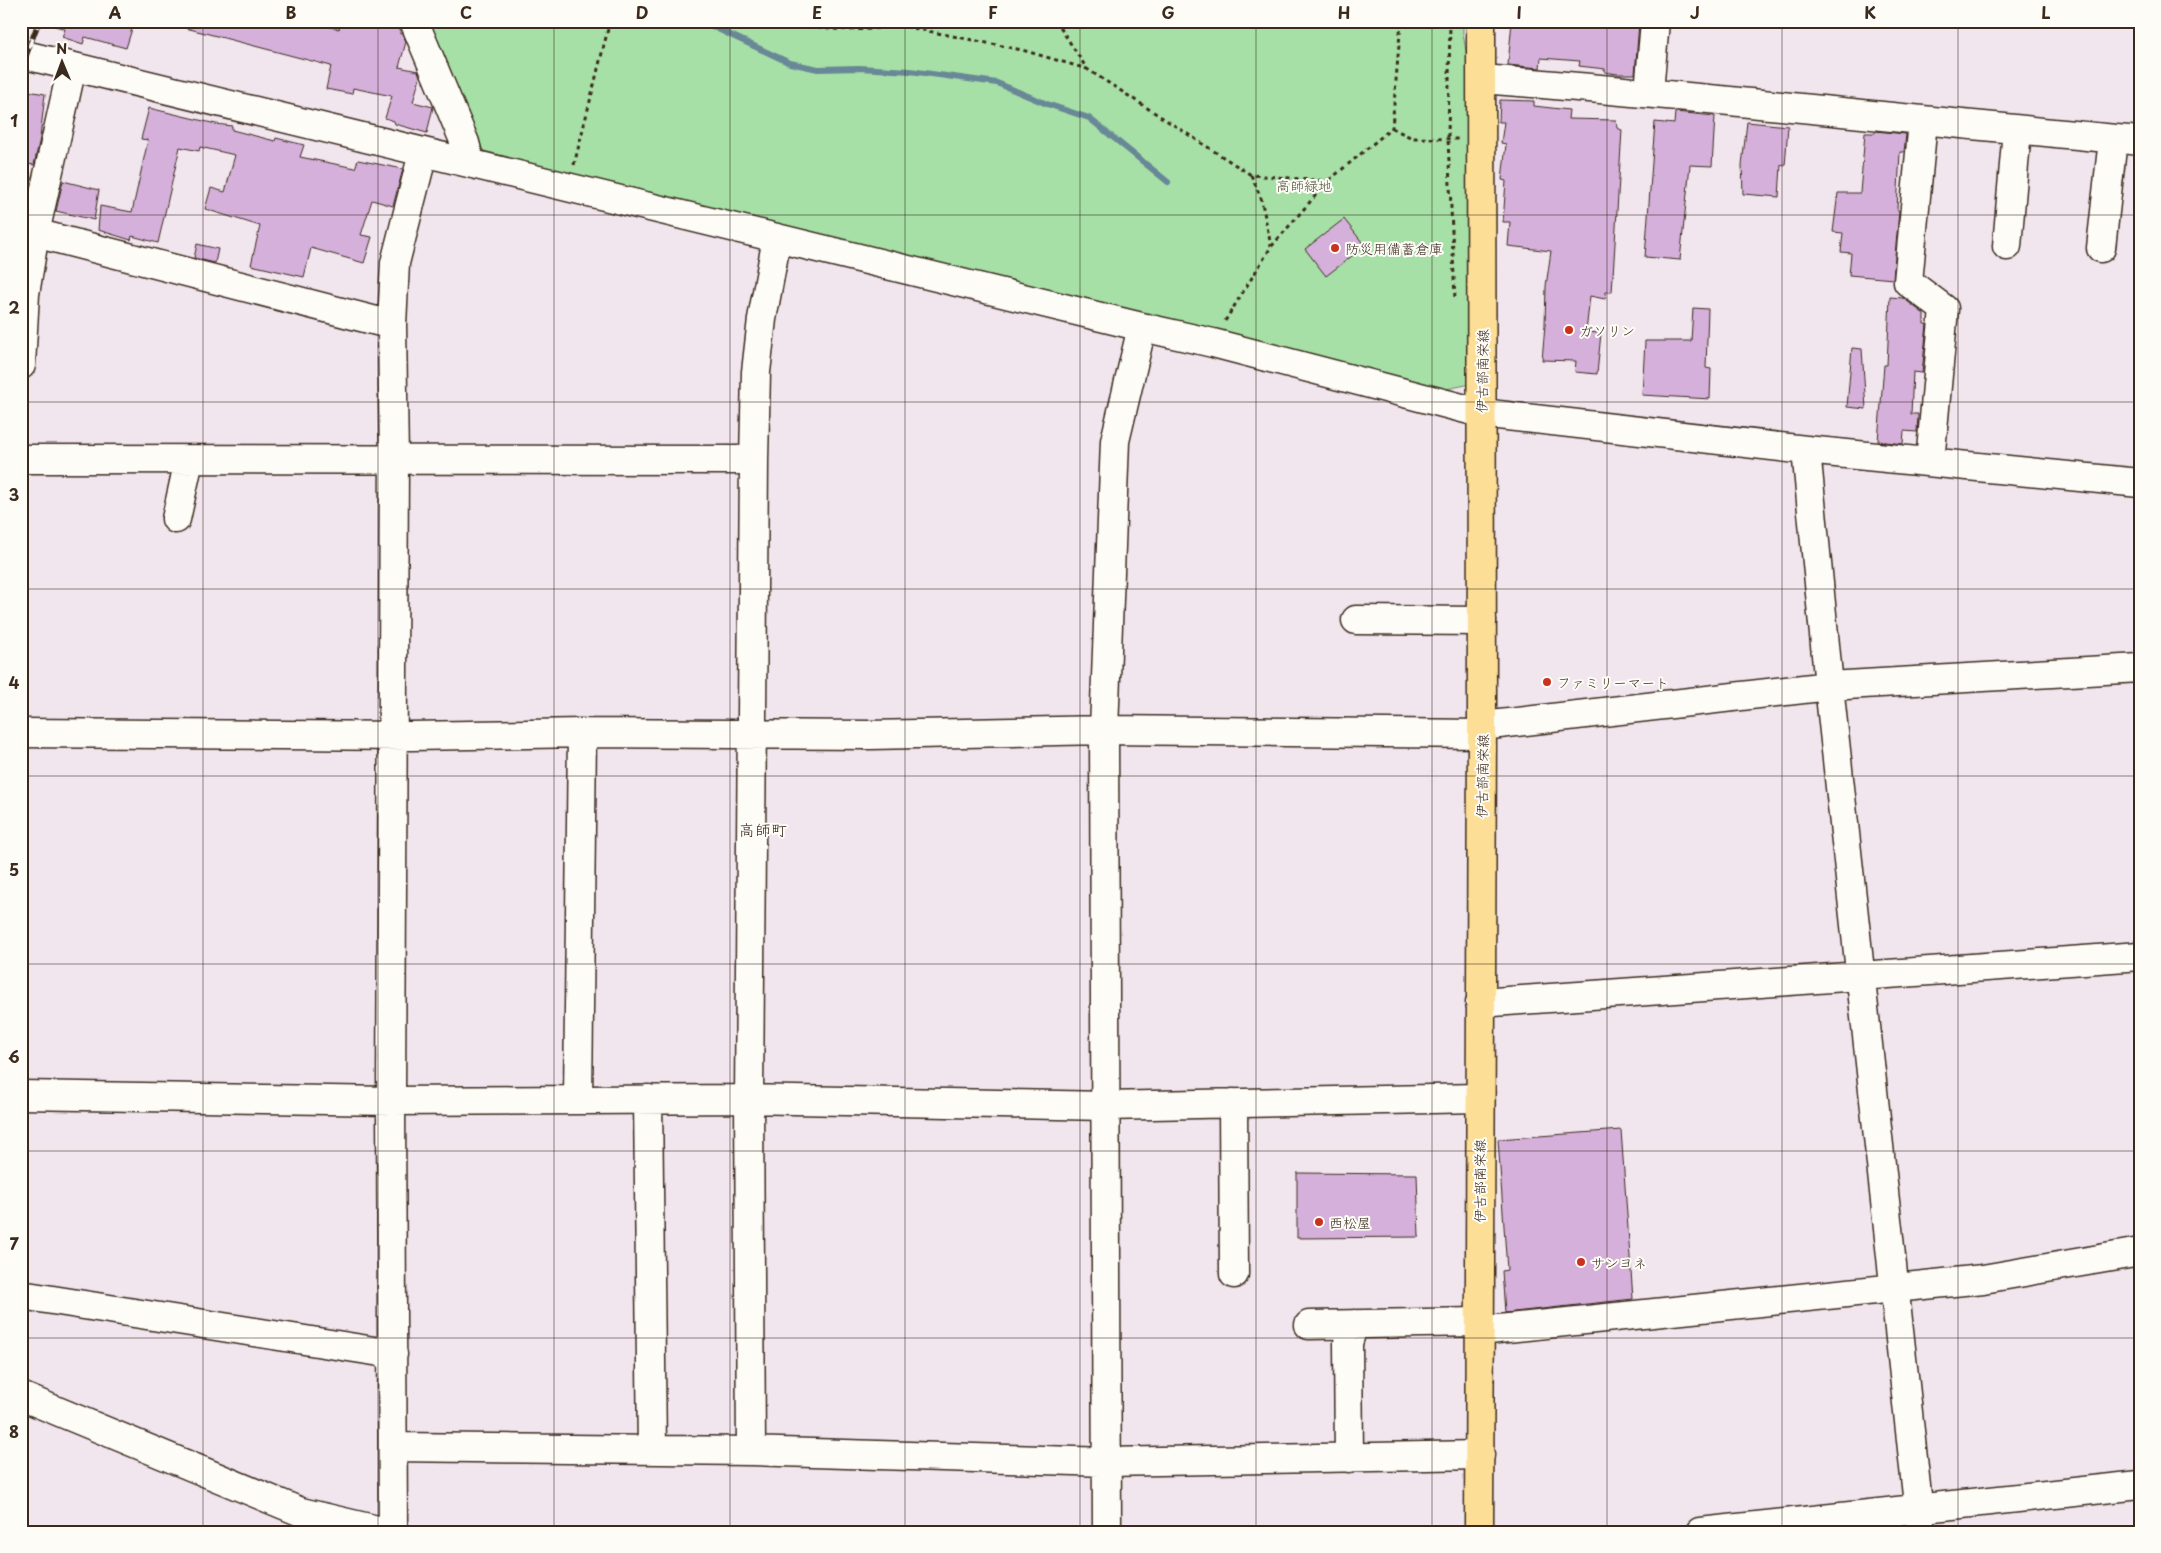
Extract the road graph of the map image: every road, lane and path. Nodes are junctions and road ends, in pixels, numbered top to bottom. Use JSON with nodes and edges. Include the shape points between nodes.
{"nodes":[{"id":1,"x":414,"y":21,"type":"edge"},
{"id":2,"x":610,"y":21,"type":"edge"},
{"id":3,"x":787,"y":21,"type":"edge"},
{"id":4,"x":906,"y":21,"type":"edge"},
{"id":5,"x":1056,"y":21,"type":"edge"},
{"id":6,"x":1401,"y":21,"type":"edge"},
{"id":7,"x":1450,"y":21,"type":"edge"},
{"id":8,"x":1481,"y":21,"type":"edge"},
{"id":9,"x":1655,"y":21,"type":"edge"},
{"id":10,"x":898,"y":25,"type":"junction"},
{"id":11,"x":21,"y":54,"type":"edge"},
{"id":12,"x":72,"y":67,"type":"junction"},
{"id":13,"x":1087,"y":69,"type":"junction"},
{"id":14,"x":1482,"y":79,"type":"junction"},
{"id":15,"x":1649,"y":92,"type":"junction"},
{"id":16,"x":1923,"y":121,"type":"junction"},
{"id":17,"x":1392,"y":128,"type":"junction"},
{"id":18,"x":2017,"y":130,"type":"junction"},
{"id":19,"x":1482,"y":139,"type":"junction"},
{"id":20,"x":2112,"y":139,"type":"junction"},
{"id":21,"x":1448,"y":140,"type":"junction"},
{"id":22,"x":2140,"y":141,"type":"edge"},
{"id":23,"x":423,"y":153,"type":"junction"},
{"id":24,"x":470,"y":162,"type":"junction"},
{"id":25,"x":572,"y":172,"type":"dead end"},
{"id":26,"x":1251,"y":175,"type":"junction"},
{"id":27,"x":1328,"y":181,"type":"junction"},
{"id":28,"x":35,"y":234,"type":"junction"},
{"id":29,"x":778,"y":238,"type":"junction"},
{"id":30,"x":2007,"y":246,"type":"dead end"},
{"id":31,"x":1271,"y":247,"type":"junction"},
{"id":32,"x":2101,"y":248,"type":"dead end"},
{"id":33,"x":1455,"y":303,"type":"dead end"},
{"id":34,"x":392,"y":325,"type":"junction"},
{"id":35,"x":1222,"y":326,"type":"dead end"},
{"id":36,"x":1142,"y":327,"type":"junction"},
{"id":37,"x":21,"y":365,"type":"edge"},
{"id":38,"x":1482,"y":413,"type":"junction"},
{"id":39,"x":1806,"y":450,"type":"junction"},
{"id":40,"x":21,"y":459,"type":"edge"},
{"id":41,"x":189,"y":460,"type":"junction"},
{"id":42,"x":394,"y":460,"type":"junction"},
{"id":43,"x":754,"y":460,"type":"junction"},
{"id":44,"x":1930,"y":462,"type":"junction"},
{"id":45,"x":2140,"y":483,"type":"edge"},
{"id":46,"x":176,"y":519,"type":"dead end"},
{"id":47,"x":1356,"y":620,"type":"dead end"},
{"id":48,"x":1482,"y":621,"type":"junction"},
{"id":49,"x":2140,"y":668,"type":"edge"},
{"id":50,"x":1829,"y":686,"type":"junction"},
{"id":51,"x":1104,"y":730,"type":"junction"},
{"id":52,"x":1482,"y":730,"type":"junction"},
{"id":53,"x":21,"y":733,"type":"edge"},
{"id":54,"x":582,"y":733,"type":"junction"},
{"id":55,"x":394,"y":734,"type":"junction"},
{"id":56,"x":752,"y":735,"type":"junction"},
{"id":57,"x":2140,"y":956,"type":"edge"},
{"id":58,"x":1860,"y":975,"type":"junction"},
{"id":59,"x":1480,"y":1003,"type":"junction"},
{"id":60,"x":21,"y":1095,"type":"edge"},
{"id":61,"x":1479,"y":1098,"type":"junction"},
{"id":62,"x":648,"y":1099,"type":"junction"},
{"id":63,"x":749,"y":1099,"type":"junction"},
{"id":64,"x":391,"y":1100,"type":"junction"},
{"id":65,"x":578,"y":1100,"type":"junction"},
{"id":66,"x":1233,"y":1103,"type":"junction"},
{"id":67,"x":1106,"y":1106,"type":"junction"},
{"id":68,"x":2140,"y":1252,"type":"edge"},
{"id":69,"x":1234,"y":1274,"type":"dead end"},
{"id":70,"x":1894,"y":1289,"type":"junction"},
{"id":71,"x":21,"y":1295,"type":"edge"},
{"id":72,"x":1354,"y":1324,"type":"junction"},
{"id":73,"x":1309,"y":1325,"type":"dead end"},
{"id":74,"x":1479,"y":1327,"type":"junction"},
{"id":75,"x":393,"y":1354,"type":"junction"},
{"id":76,"x":21,"y":1396,"type":"edge"},
{"id":77,"x":393,"y":1447,"type":"junction"},
{"id":78,"x":652,"y":1450,"type":"junction"},
{"id":79,"x":751,"y":1451,"type":"junction"},
{"id":80,"x":1480,"y":1455,"type":"junction"},
{"id":81,"x":1349,"y":1458,"type":"junction"},
{"id":82,"x":1107,"y":1462,"type":"junction"},
{"id":83,"x":2140,"y":1485,"type":"edge"},
{"id":84,"x":1920,"y":1519,"type":"edge"},
{"id":85,"x":386,"y":1532,"type":"edge"},
{"id":86,"x":393,"y":1532,"type":"edge"},
{"id":87,"x":1107,"y":1532,"type":"edge"},
{"id":88,"x":1479,"y":1532,"type":"edge"},
{"id":89,"x":1700,"y":1532,"type":"edge"}],
"edges":[{"from":1,"to":24,"type":"street"},
{"from":2,"to":25,"type":"path"},
{"from":3,"to":10,"type":"path","via":[[826,30]]},
{"from":4,"to":10,"type":"path"},
{"from":5,"to":13,"type":"path"},
{"from":6,"to":17,"type":"path"},
{"from":7,"to":21,"type":"path"},
{"from":8,"to":14,"type":"main road","name":"伊古部南栄線"},
{"from":9,"to":15,"type":"street"},
{"from":10,"to":13,"type":"path","via":[[1022,50]]},
{"from":11,"to":12,"type":"street"},
{"from":12,"to":23,"type":"street"},
{"from":12,"to":28,"type":"street"},
{"from":13,"to":26,"type":"path"},
{"from":14,"to":15,"type":"street"},
{"from":14,"to":19,"type":"main road","name":"伊古部南栄線"},
{"from":15,"to":16,"type":"street"},
{"from":16,"to":18,"type":"street"},
{"from":16,"to":44,"type":"street","via":[[1908,282],[1944,308]]},
{"from":17,"to":21,"type":"path","via":[[1412,138]]},
{"from":17,"to":27,"type":"path"},
{"from":18,"to":20,"type":"street"},
{"from":18,"to":30,"type":"street"},
{"from":19,"to":21,"type":"path"},
{"from":19,"to":38,"type":"main road","name":"伊古部南栄線"},
{"from":20,"to":22,"type":"street"},
{"from":20,"to":32,"type":"street"},
{"from":21,"to":33,"type":"path"},
{"from":23,"to":24,"type":"street"},
{"from":23,"to":34,"type":"street","via":[[395,263]]},
{"from":24,"to":29,"type":"street"},
{"from":26,"to":27,"type":"path"},
{"from":26,"to":31,"type":"path","via":[[1262,198]]},
{"from":27,"to":31,"type":"path"},
{"from":28,"to":34,"type":"street"},
{"from":28,"to":37,"type":"street","via":[[25,294]]},
{"from":29,"to":36,"type":"street"},
{"from":29,"to":43,"type":"street","via":[[756,372]]},
{"from":31,"to":35,"type":"path"},
{"from":34,"to":42,"type":"street"},
{"from":36,"to":38,"type":"street"},
{"from":36,"to":51,"type":"street","via":[[1115,441]]},
{"from":38,"to":39,"type":"street"},
{"from":38,"to":48,"type":"main road","name":"伊古部南栄線"},
{"from":39,"to":44,"type":"street"},
{"from":39,"to":50,"type":"street"},
{"from":40,"to":41,"type":"street"},
{"from":41,"to":42,"type":"street"},
{"from":41,"to":46,"type":"street"},
{"from":42,"to":43,"type":"street"},
{"from":42,"to":55,"type":"street"},
{"from":43,"to":56,"type":"street"},
{"from":44,"to":45,"type":"street"},
{"from":47,"to":48,"type":"street"},
{"from":48,"to":52,"type":"main road","name":"伊古部南栄線"},
{"from":49,"to":50,"type":"street"},
{"from":50,"to":52,"type":"street"},
{"from":50,"to":58,"type":"street"},
{"from":51,"to":52,"type":"street"},
{"from":51,"to":56,"type":"street"},
{"from":51,"to":67,"type":"street"},
{"from":52,"to":59,"type":"main road","name":"伊古部南栄線"},
{"from":53,"to":55,"type":"street"},
{"from":54,"to":55,"type":"street"},
{"from":54,"to":56,"type":"street"},
{"from":54,"to":65,"type":"street"},
{"from":55,"to":64,"type":"street"},
{"from":56,"to":63,"type":"street"},
{"from":57,"to":58,"type":"street"},
{"from":58,"to":59,"type":"street"},
{"from":58,"to":70,"type":"street"},
{"from":59,"to":61,"type":"main road","name":"伊古部南栄線"},
{"from":60,"to":64,"type":"street"},
{"from":61,"to":66,"type":"street"},
{"from":61,"to":74,"type":"main road","name":"伊古部南栄線"},
{"from":62,"to":63,"type":"street"},
{"from":62,"to":65,"type":"street"},
{"from":62,"to":78,"type":"street"},
{"from":63,"to":67,"type":"street"},
{"from":63,"to":79,"type":"street"},
{"from":64,"to":65,"type":"street"},
{"from":64,"to":75,"type":"street"},
{"from":66,"to":67,"type":"street"},
{"from":66,"to":69,"type":"street"},
{"from":67,"to":82,"type":"street"},
{"from":68,"to":70,"type":"street","via":[[1983,1279]]},
{"from":70,"to":74,"type":"street"},
{"from":70,"to":84,"type":"street"},
{"from":71,"to":75,"type":"street"},
{"from":72,"to":73,"type":"street"},
{"from":72,"to":74,"type":"street"},
{"from":72,"to":81,"type":"street","via":[[1348,1343]]},
{"from":74,"to":80,"type":"main road","name":"伊古部南栄線"},
{"from":75,"to":77,"type":"street"},
{"from":76,"to":85,"type":"street","via":[[301,1512]]},
{"from":77,"to":78,"type":"street"},
{"from":77,"to":86,"type":"street"},
{"from":78,"to":79,"type":"street"},
{"from":79,"to":82,"type":"street"},
{"from":80,"to":81,"type":"street"},
{"from":80,"to":88,"type":"main road","name":"伊古部南栄線"},
{"from":81,"to":82,"type":"street"},
{"from":82,"to":87,"type":"street"},
{"from":83,"to":84,"type":"street"},
{"from":84,"to":89,"type":"street"}]}
